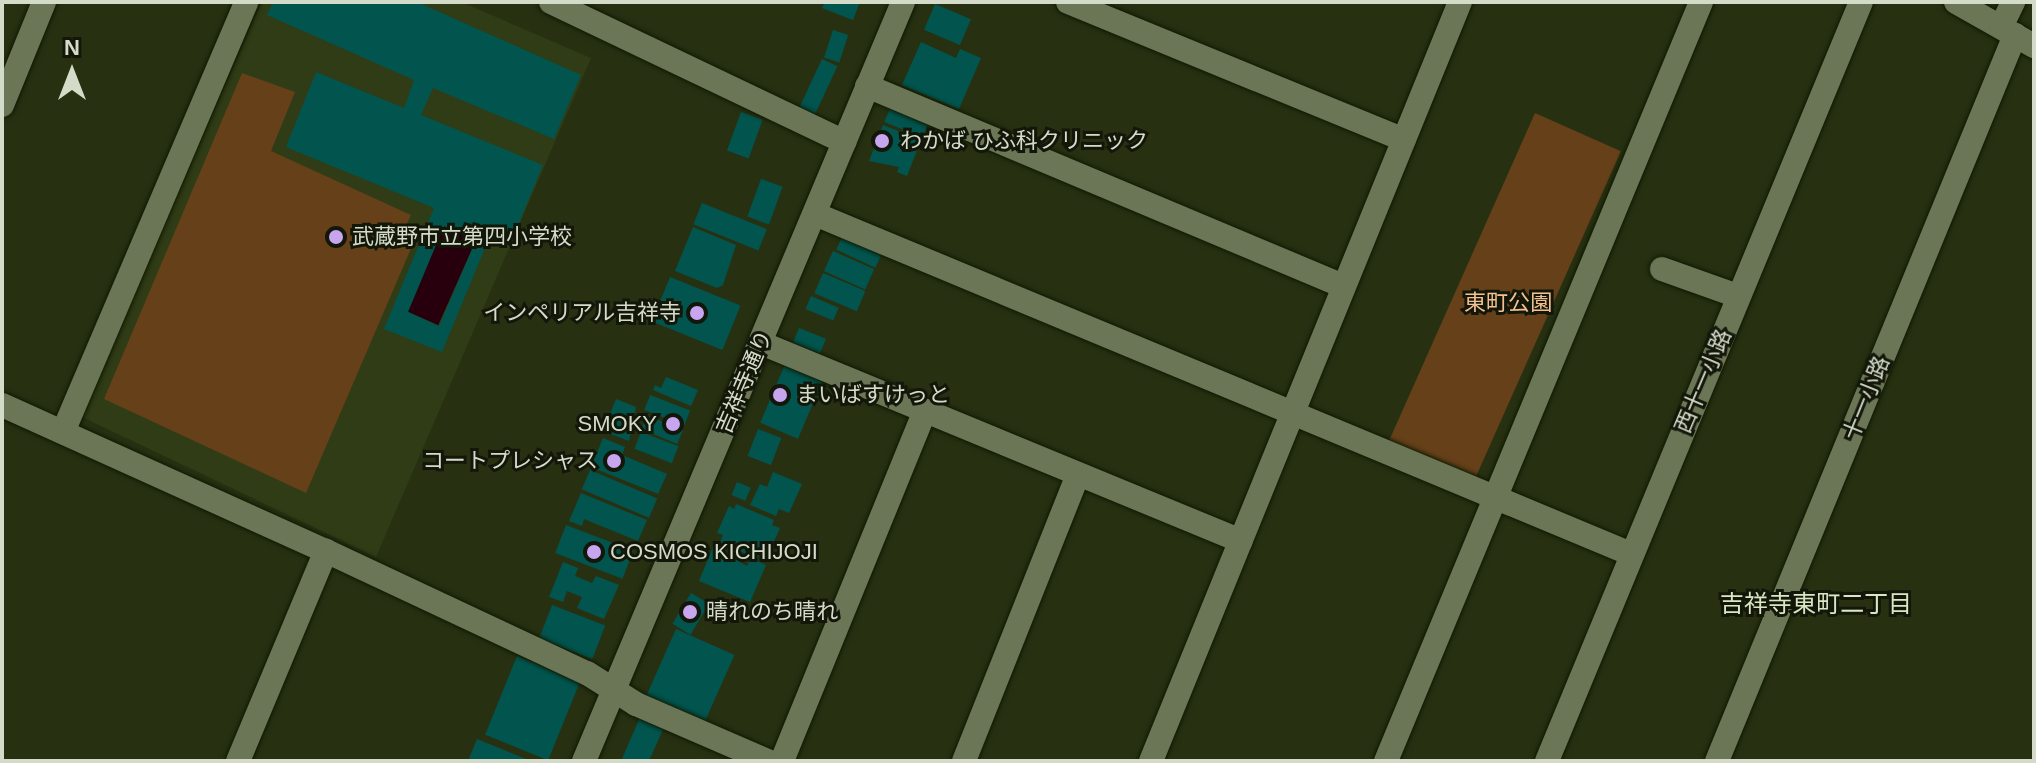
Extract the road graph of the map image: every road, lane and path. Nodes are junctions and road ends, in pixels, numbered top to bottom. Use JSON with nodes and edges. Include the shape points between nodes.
{"nodes":[{"id":1,"x":44,"y":2,"type":"edge"},
{"id":2,"x":246,"y":2,"type":"edge"},
{"id":3,"x":551,"y":2,"type":"edge"},
{"id":4,"x":903,"y":2,"type":"edge"},
{"id":5,"x":1068,"y":2,"type":"edge"},
{"id":6,"x":1460,"y":2,"type":"edge"},
{"id":7,"x":1701,"y":2,"type":"edge"},
{"id":8,"x":1861,"y":2,"type":"edge"},
{"id":9,"x":1956,"y":2,"type":"edge"},
{"id":10,"x":2013,"y":2,"type":"edge"},
{"id":11,"x":2017,"y":36,"type":"edge"},
{"id":12,"x":867,"y":86,"type":"junction"},
{"id":13,"x":2,"y":105,"type":"edge"},
{"id":14,"x":1404,"y":140,"type":"junction"},
{"id":15,"x":844,"y":142,"type":"junction"},
{"id":16,"x":815,"y":214,"type":"junction"},
{"id":17,"x":1662,"y":269,"type":"dead end"},
{"id":18,"x":1343,"y":286,"type":"junction"},
{"id":19,"x":1738,"y":296,"type":"junction"},
{"id":20,"x":761,"y":343,"type":"junction"},
{"id":21,"x":2,"y":405,"type":"edge"},
{"id":22,"x":925,"y":411,"type":"junction"},
{"id":23,"x":1291,"y":413,"type":"junction"},
{"id":24,"x":63,"y":432,"type":"junction"},
{"id":25,"x":1078,"y":475,"type":"junction"},
{"id":26,"x":1493,"y":497,"type":"junction"},
{"id":27,"x":1241,"y":541,"type":"junction"},
{"id":28,"x":326,"y":551,"type":"junction"},
{"id":29,"x":1631,"y":554,"type":"junction"},
{"id":30,"x":614,"y":690,"type":"junction"},
{"id":31,"x":238,"y":761,"type":"edge"},
{"id":32,"x":584,"y":761,"type":"edge"},
{"id":33,"x":768,"y":761,"type":"edge"},
{"id":34,"x":782,"y":761,"type":"edge"},
{"id":35,"x":964,"y":761,"type":"edge"},
{"id":36,"x":1151,"y":761,"type":"edge"},
{"id":37,"x":1386,"y":761,"type":"edge"},
{"id":38,"x":1547,"y":761,"type":"edge"},
{"id":39,"x":1717,"y":761,"type":"edge"}],
"edges":[{"from":1,"to":13,"type":"street"},
{"from":2,"to":24,"type":"street"},
{"from":3,"to":15,"type":"street"},
{"from":4,"to":12,"type":"street","name":"吉祥寺通り"},
{"from":5,"to":14,"type":"street"},
{"from":6,"to":14,"type":"street"},
{"from":7,"to":26,"type":"street"},
{"from":8,"to":19,"type":"street","name":"西十一小路"},
{"from":9,"to":11,"type":"street"},
{"from":10,"to":11,"type":"street","name":"十一小路"},
{"from":11,"to":39,"type":"street","name":"十一小路"},
{"from":12,"to":15,"type":"street","name":"吉祥寺通り"},
{"from":12,"to":18,"type":"street"},
{"from":14,"to":18,"type":"street"},
{"from":15,"to":16,"type":"street","name":"吉祥寺通り"},
{"from":16,"to":20,"type":"street","name":"吉祥寺通り"},
{"from":16,"to":23,"type":"street"},
{"from":17,"to":19,"type":"street"},
{"from":18,"to":23,"type":"street"},
{"from":19,"to":29,"type":"street","name":"西十一小路"},
{"from":20,"to":22,"type":"street"},
{"from":20,"to":30,"type":"street","name":"吉祥寺通り"},
{"from":21,"to":24,"type":"street"},
{"from":22,"to":25,"type":"street"},
{"from":22,"to":34,"type":"street"},
{"from":23,"to":26,"type":"street"},
{"from":23,"to":27,"type":"street"},
{"from":24,"to":28,"type":"street"},
{"from":25,"to":27,"type":"street"},
{"from":25,"to":35,"type":"street"},
{"from":26,"to":29,"type":"street"},
{"from":26,"to":37,"type":"street"},
{"from":27,"to":36,"type":"street"},
{"from":28,"to":30,"type":"street"},
{"from":28,"to":31,"type":"street"},
{"from":29,"to":38,"type":"street","name":"西十一小路"},
{"from":30,"to":32,"type":"street","name":"吉祥寺通り"},
{"from":30,"to":33,"type":"street"}]}
